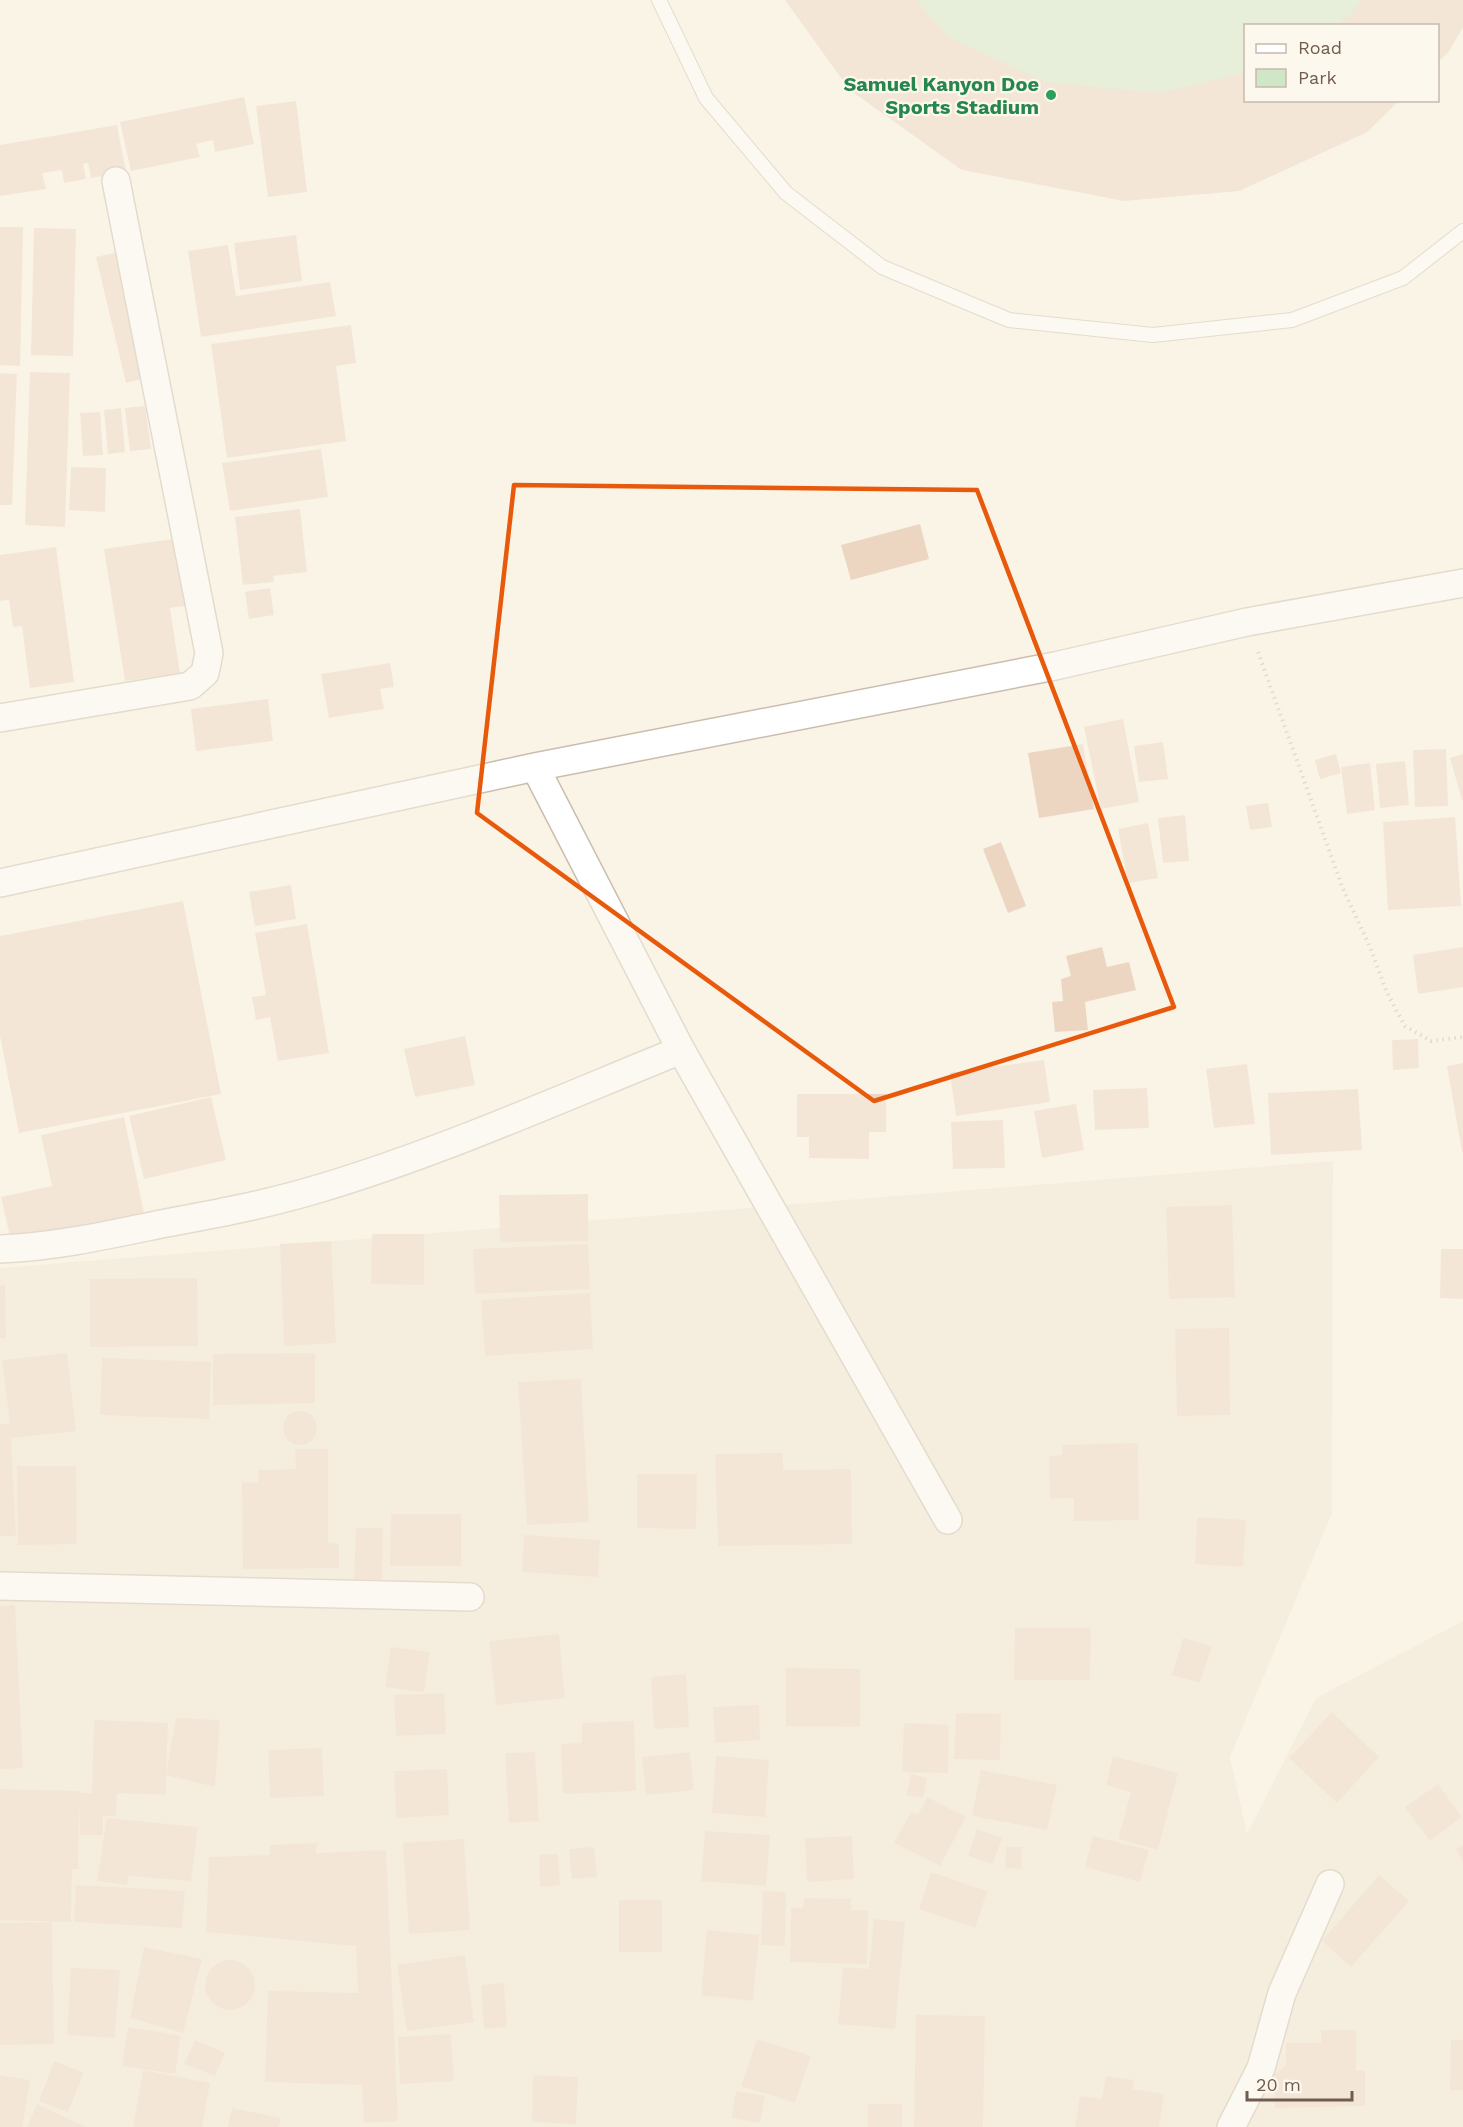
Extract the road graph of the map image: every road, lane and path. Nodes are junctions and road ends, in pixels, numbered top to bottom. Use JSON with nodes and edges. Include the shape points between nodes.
{"nodes":[{"id":1,"x":659,"y":0,"type":"edge"},
{"id":2,"x":116,"y":181,"type":"dead end"},
{"id":3,"x":1463,"y":231,"type":"edge"},
{"id":4,"x":1463,"y":583,"type":"edge"},
{"id":5,"x":1247,"y":622,"type":"junction"},
{"id":6,"x":0,"y":718,"type":"edge"},
{"id":7,"x":535,"y":767,"type":"junction"},
{"id":8,"x":0,"y":883,"type":"edge"},
{"id":9,"x":1463,"y":1037,"type":"edge"},
{"id":10,"x":681,"y":1050,"type":"junction"},
{"id":11,"x":0,"y":1249,"type":"edge"},
{"id":12,"x":948,"y":1520,"type":"dead end"},
{"id":13,"x":0,"y":1586,"type":"edge"},
{"id":14,"x":470,"y":1596,"type":"dead end"},
{"id":15,"x":1330,"y":1884,"type":"dead end"},
{"id":16,"x":1231,"y":2127,"type":"edge"}],
"edges":[{"from":1,"to":3,"type":"lane","via":[[706,98],[786,193],[882,267],[1009,320],[1153,335],[1292,320],[1403,278]]},
{"from":2,"to":6,"type":"street","via":[[209,653],[205,673],[190,686]]},
{"from":4,"to":5,"type":"street"},
{"from":5,"to":7,"type":"street","via":[[1055,666]]},
{"from":5,"to":9,"type":"path","via":[[1342,889],[1387,993],[1406,1026],[1431,1041]]},
{"from":7,"to":8,"type":"street"},
{"from":7,"to":10,"type":"street"},
{"from":10,"to":11,"type":"street","via":[[418,1155],[320,1188],[129,1231],[36,1248]]},
{"from":10,"to":12,"type":"street"},
{"from":13,"to":14,"type":"street"},
{"from":15,"to":16,"type":"street","via":[[1282,1993],[1261,2068]]}]}
